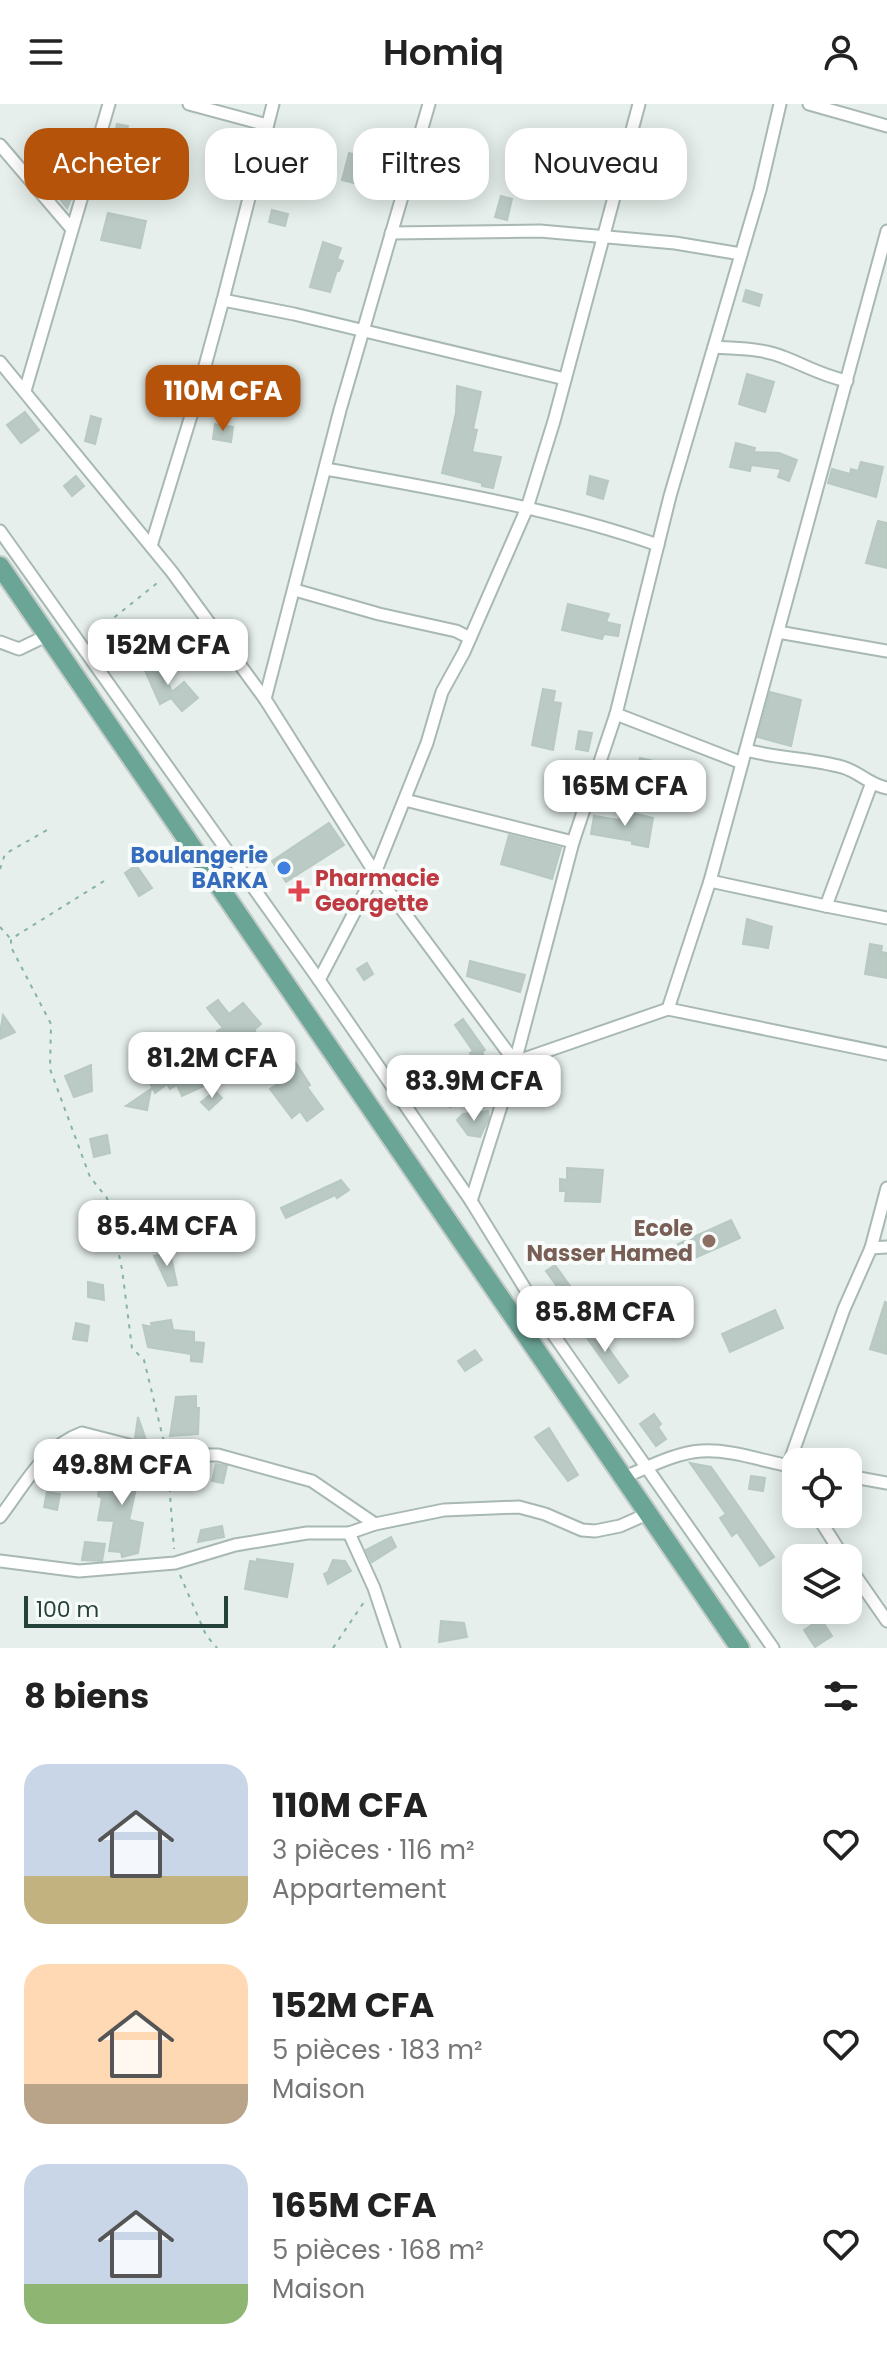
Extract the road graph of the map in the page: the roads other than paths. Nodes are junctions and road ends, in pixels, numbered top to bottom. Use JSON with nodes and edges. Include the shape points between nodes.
{"nodes":[{"id":1,"x":109,"y":104,"type":"edge"},
{"id":2,"x":189,"y":104,"type":"edge"},
{"id":3,"x":273,"y":104,"type":"edge"},
{"id":4,"x":429,"y":104,"type":"edge"},
{"id":5,"x":639,"y":104,"type":"edge"},
{"id":6,"x":780,"y":104,"type":"edge"},
{"id":7,"x":809,"y":104,"type":"edge"},
{"id":8,"x":267,"y":125,"type":"junction"},
{"id":9,"x":887,"y":126,"type":"edge"},
{"id":10,"x":0,"y":145,"type":"edge"},
{"id":11,"x":71,"y":228,"type":"junction"},
{"id":12,"x":887,"y":231,"type":"edge"},
{"id":13,"x":391,"y":233,"type":"junction"},
{"id":14,"x":603,"y":238,"type":"junction"},
{"id":15,"x":741,"y":254,"type":"junction"},
{"id":16,"x":884,"y":255,"type":"edge"},
{"id":17,"x":223,"y":300,"type":"junction"},
{"id":18,"x":363,"y":331,"type":"junction"},
{"id":19,"x":714,"y":347,"type":"junction"},
{"id":20,"x":0,"y":362,"type":"edge"},
{"id":21,"x":565,"y":379,"type":"junction"},
{"id":22,"x":847,"y":381,"type":"junction"},
{"id":23,"x":25,"y":391,"type":"junction"},
{"id":24,"x":326,"y":469,"type":"junction"},
{"id":25,"x":527,"y":508,"type":"junction"},
{"id":26,"x":0,"y":531,"type":"edge"},
{"id":27,"x":658,"y":545,"type":"junction"},
{"id":28,"x":151,"y":546,"type":"junction"},
{"id":29,"x":0,"y":566,"type":"edge"},
{"id":30,"x":295,"y":590,"type":"junction"},
{"id":31,"x":778,"y":632,"type":"junction"},
{"id":32,"x":46,"y":636,"type":"junction"},
{"id":33,"x":470,"y":638,"type":"junction"},
{"id":34,"x":0,"y":642,"type":"edge"},
{"id":35,"x":887,"y":651,"type":"edge"},
{"id":36,"x":265,"y":699,"type":"junction"},
{"id":37,"x":616,"y":714,"type":"junction"},
{"id":38,"x":746,"y":750,"type":"junction"},
{"id":39,"x":742,"y":763,"type":"junction"},
{"id":40,"x":871,"y":785,"type":"junction"},
{"id":41,"x":887,"y":788,"type":"edge"},
{"id":42,"x":405,"y":800,"type":"junction"},
{"id":43,"x":573,"y":842,"type":"junction"},
{"id":44,"x":375,"y":873,"type":"junction"},
{"id":45,"x":710,"y":881,"type":"junction"},
{"id":46,"x":826,"y":906,"type":"junction"},
{"id":47,"x":887,"y":918,"type":"edge"},
{"id":48,"x":319,"y":980,"type":"junction"},
{"id":49,"x":668,"y":1009,"type":"junction"},
{"id":50,"x":887,"y":1054,"type":"edge"},
{"id":51,"x":515,"y":1062,"type":"junction"},
{"id":52,"x":887,"y":1188,"type":"edge"},
{"id":53,"x":471,"y":1201,"type":"junction"},
{"id":54,"x":887,"y":1247,"type":"edge"},
{"id":55,"x":871,"y":1248,"type":"junction"},
{"id":56,"x":798,"y":1448,"type":"edge"},
{"id":57,"x":782,"y":1465,"type":"edge"},
{"id":58,"x":646,"y":1469,"type":"junction"},
{"id":59,"x":622,"y":1478,"type":"junction"},
{"id":60,"x":862,"y":1479,"type":"edge"},
{"id":61,"x":887,"y":1483,"type":"edge"},
{"id":62,"x":647,"y":1514,"type":"junction"},
{"id":63,"x":0,"y":1517,"type":"edge"},
{"id":64,"x":375,"y":1524,"type":"junction"},
{"id":65,"x":349,"y":1533,"type":"junction"},
{"id":66,"x":0,"y":1561,"type":"edge"},
{"id":67,"x":862,"y":1585,"type":"edge"},
{"id":68,"x":887,"y":1621,"type":"edge"},
{"id":69,"x":394,"y":1648,"type":"edge"},
{"id":70,"x":740,"y":1648,"type":"edge"},
{"id":71,"x":773,"y":1648,"type":"edge"}],
"edges":[{"from":1,"to":11,"type":"street"},
{"from":2,"to":8,"type":"street"},
{"from":3,"to":8,"type":"street"},
{"from":4,"to":13,"type":"street"},
{"from":5,"to":14,"type":"street"},
{"from":6,"to":15,"type":"street"},
{"from":7,"to":9,"type":"street"},
{"from":8,"to":17,"type":"street"},
{"from":10,"to":11,"type":"street"},
{"from":11,"to":23,"type":"street"},
{"from":12,"to":16,"type":"street"},
{"from":13,"to":14,"type":"street","via":[[540,231]]},
{"from":13,"to":18,"type":"street"},
{"from":14,"to":15,"type":"street"},
{"from":14,"to":21,"type":"street"},
{"from":15,"to":19,"type":"street"},
{"from":16,"to":22,"type":"street"},
{"from":17,"to":18,"type":"street"},
{"from":17,"to":28,"type":"street"},
{"from":18,"to":21,"type":"street"},
{"from":18,"to":24,"type":"street"},
{"from":19,"to":22,"type":"street","via":[[781,356],[819,375]]},
{"from":19,"to":27,"type":"street"},
{"from":20,"to":23,"type":"street"},
{"from":21,"to":25,"type":"street"},
{"from":22,"to":31,"type":"street"},
{"from":23,"to":28,"type":"street"},
{"from":24,"to":25,"type":"street"},
{"from":24,"to":30,"type":"street"},
{"from":25,"to":27,"type":"street"},
{"from":25,"to":33,"type":"street"},
{"from":26,"to":48,"type":"street"},
{"from":27,"to":37,"type":"street"},
{"from":28,"to":36,"type":"street"},
{"from":29,"to":32,"type":"main road"},
{"from":30,"to":33,"type":"street"},
{"from":30,"to":36,"type":"street"},
{"from":31,"to":35,"type":"street"},
{"from":31,"to":38,"type":"street"},
{"from":32,"to":34,"type":"street","via":[[19,649]]},
{"from":32,"to":59,"type":"main road"},
{"from":33,"to":42,"type":"street","via":[[442,692]]},
{"from":36,"to":44,"type":"street"},
{"from":37,"to":39,"type":"street"},
{"from":37,"to":43,"type":"street"},
{"from":38,"to":39,"type":"street"},
{"from":38,"to":40,"type":"street","via":[[838,766],[860,774]]},
{"from":39,"to":45,"type":"street"},
{"from":40,"to":41,"type":"street"},
{"from":40,"to":46,"type":"street"},
{"from":42,"to":43,"type":"street"},
{"from":42,"to":44,"type":"street"},
{"from":43,"to":51,"type":"street"},
{"from":44,"to":48,"type":"street"},
{"from":44,"to":51,"type":"street"},
{"from":45,"to":46,"type":"street"},
{"from":45,"to":49,"type":"street"},
{"from":46,"to":47,"type":"street"},
{"from":48,"to":53,"type":"street"},
{"from":49,"to":50,"type":"street"},
{"from":49,"to":51,"type":"street"},
{"from":51,"to":53,"type":"street"},
{"from":52,"to":55,"type":"street"},
{"from":53,"to":58,"type":"street"},
{"from":54,"to":55,"type":"street"},
{"from":55,"to":56,"type":"street","via":[[844,1309]]},
{"from":57,"to":58,"type":"street","via":[[701,1451]]},
{"from":58,"to":59,"type":"street"},
{"from":58,"to":71,"type":"street"},
{"from":59,"to":62,"type":"main road"},
{"from":60,"to":61,"type":"street"},
{"from":62,"to":64,"type":"street","via":[[595,1531],[519,1507],[444,1510]]},
{"from":62,"to":70,"type":"main road"},
{"from":63,"to":64,"type":"street","via":[[42,1461],[82,1433],[168,1455],[218,1455],[312,1481]]},
{"from":64,"to":65,"type":"street"},
{"from":65,"to":66,"type":"street","via":[[307,1533],[235,1545],[175,1563],[79,1571]]},
{"from":65,"to":69,"type":"street"},
{"from":67,"to":68,"type":"street"}]}
